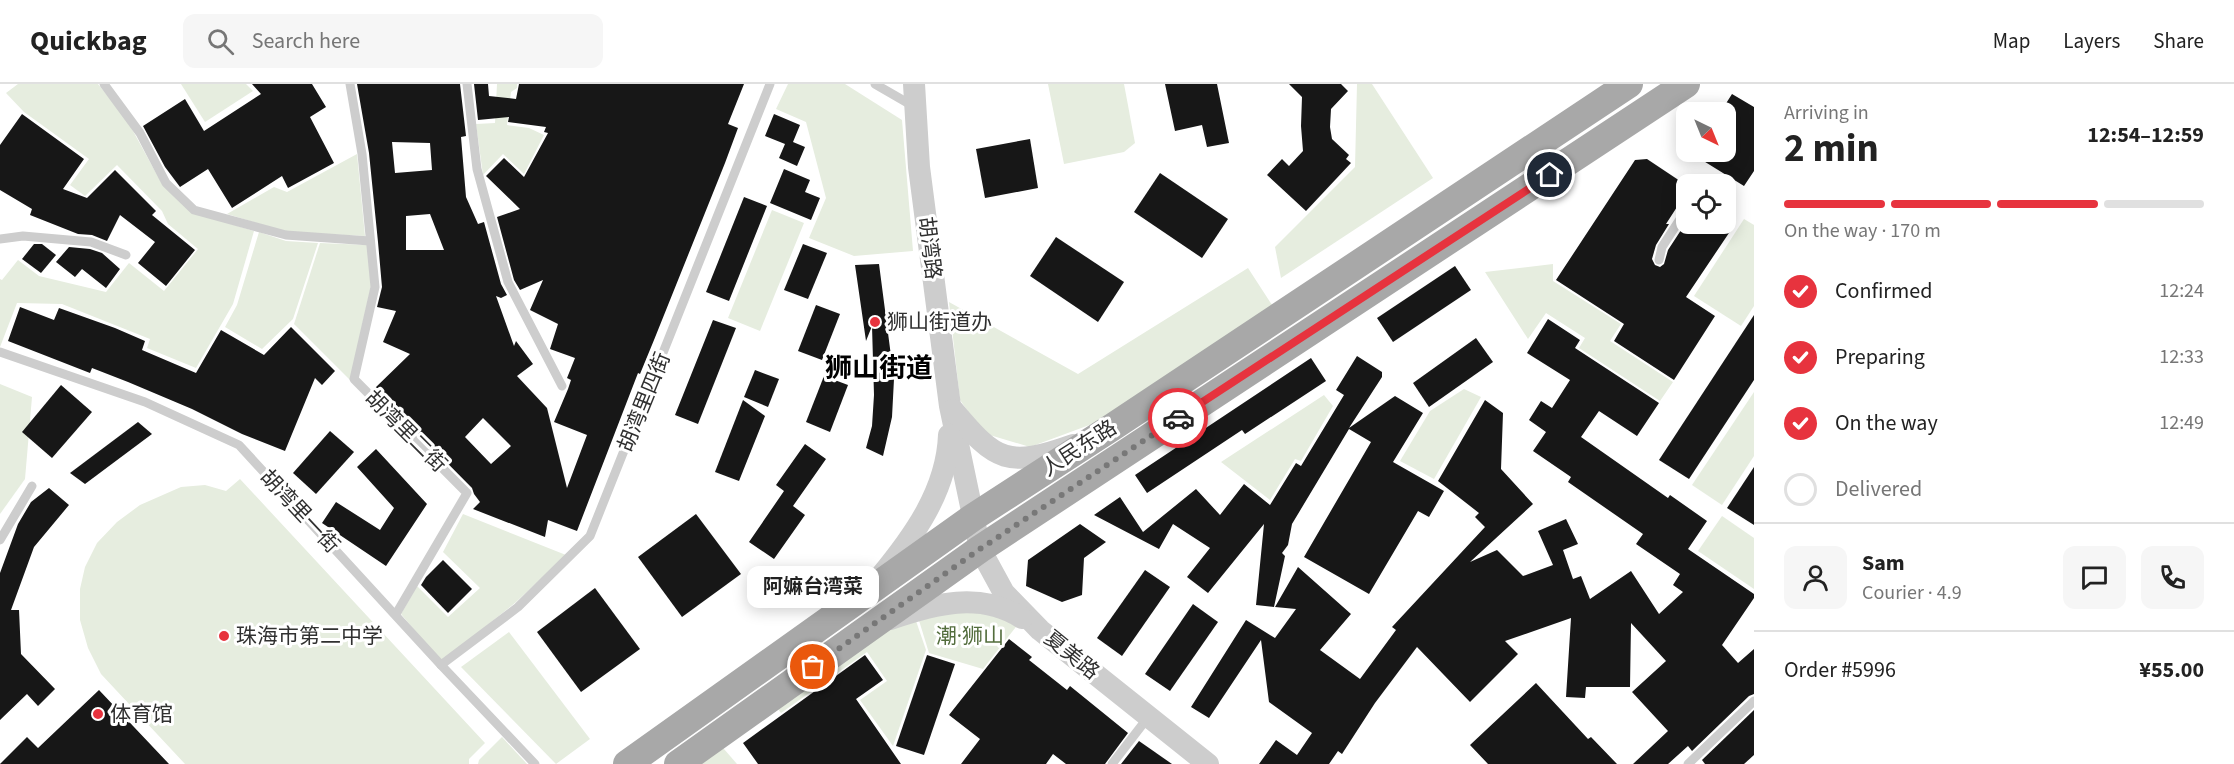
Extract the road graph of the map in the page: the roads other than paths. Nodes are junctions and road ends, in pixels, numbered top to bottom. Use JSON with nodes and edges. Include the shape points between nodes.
{"nodes":[{"id":1,"x":104,"y":84,"type":"edge"},
{"id":2,"x":350,"y":84,"type":"edge"},
{"id":3,"x":467,"y":84,"type":"edge"},
{"id":4,"x":770,"y":84,"type":"edge"},
{"id":5,"x":875,"y":84,"type":"edge"},
{"id":6,"x":914,"y":84,"type":"edge"},
{"id":7,"x":1629,"y":84,"type":"edge"},
{"id":8,"x":1686,"y":84,"type":"edge"},
{"id":9,"x":916,"y":107,"type":"junction"},
{"id":10,"x":1676,"y":225,"type":"edge"},
{"id":11,"x":0,"y":239,"type":"edge"},
{"id":12,"x":370,"y":241,"type":"junction"},
{"id":13,"x":126,"y":255,"type":"dead end"},
{"id":14,"x":1659,"y":260,"type":"dead end"},
{"id":15,"x":0,"y":352,"type":"edge"},
{"id":16,"x":562,"y":386,"type":"dead end"},
{"id":17,"x":950,"y":406,"type":"junction"},
{"id":18,"x":1114,"y":426,"type":"junction"},
{"id":19,"x":32,"y":486,"type":"dead end"},
{"id":20,"x":972,"y":518,"type":"junction"},
{"id":21,"x":0,"y":540,"type":"edge"},
{"id":22,"x":980,"y":549,"type":"junction"},
{"id":23,"x":866,"y":593,"type":"junction"},
{"id":24,"x":396,"y":614,"type":"junction"},
{"id":25,"x":872,"y":626,"type":"junction"},
{"id":26,"x":1040,"y":630,"type":"junction"},
{"id":27,"x":441,"y":666,"type":"junction"},
{"id":28,"x":1754,"y":701,"type":"edge"},
{"id":29,"x":1149,"y":716,"type":"junction"},
{"id":30,"x":535,"y":764,"type":"edge"},
{"id":31,"x":627,"y":764,"type":"edge"},
{"id":32,"x":678,"y":764,"type":"edge"},
{"id":33,"x":1112,"y":764,"type":"edge"},
{"id":34,"x":1208,"y":764,"type":"edge"},
{"id":35,"x":1688,"y":764,"type":"edge"}],
"edges":[{"from":1,"to":12,"type":"lane","via":[[140,133],[166,183],[194,210],[286,236]]},
{"from":2,"to":12,"type":"lane","name":"胡湾里二街","via":[[362,154]]},
{"from":3,"to":16,"type":"lane","via":[[477,169],[508,282]]},
{"from":4,"to":27,"type":"lane","name":"胡湾里四街","via":[[590,536],[518,607]]},
{"from":5,"to":9,"type":"lane"},
{"from":6,"to":9,"type":"street","name":"胡湾路"},
{"from":7,"to":18,"type":"main road","name":"人民东路"},
{"from":8,"to":22,"type":"main road","name":"人民东路"},
{"from":9,"to":17,"type":"street","name":"胡湾路","via":[[919,167]]},
{"from":10,"to":14,"type":"lane","via":[[1662,247]]},
{"from":11,"to":13,"type":"lane","via":[[23,236],[91,242]]},
{"from":12,"to":24,"type":"lane","name":"胡湾里二街","via":[[375,286],[354,379],[468,493]]},
{"from":15,"to":24,"type":"lane","name":"胡湾里一街","via":[[145,402],[239,445]]},
{"from":17,"to":18,"type":"street","via":[[978,440],[1005,456],[1033,457]]},
{"from":17,"to":20,"type":"street","name":"胡湾路"},
{"from":17,"to":23,"type":"street","via":[[945,471],[931,505]]},
{"from":18,"to":20,"type":"main road","name":"人民东路"},
{"from":19,"to":21,"type":"lane"},
{"from":20,"to":22,"type":"street","name":"夏美路"},
{"from":20,"to":23,"type":"main road","name":"人民东路"},
{"from":22,"to":25,"type":"main road","name":"人民东路"},
{"from":22,"to":26,"type":"street","name":"夏美路","via":[[1004,593]]},
{"from":23,"to":31,"type":"main road","name":"人民东路"},
{"from":24,"to":27,"type":"lane","name":"胡湾里一街"},
{"from":25,"to":26,"type":"street","via":[[916,610],[975,601],[1000,607]]},
{"from":25,"to":32,"type":"main road","name":"人民东路"},
{"from":26,"to":29,"type":"street","name":"夏美路"},
{"from":27,"to":30,"type":"lane","name":"胡湾里一街"},
{"from":28,"to":35,"type":"lane"},
{"from":29,"to":33,"type":"lane"},
{"from":29,"to":34,"type":"street","name":"夏美路"}]}
